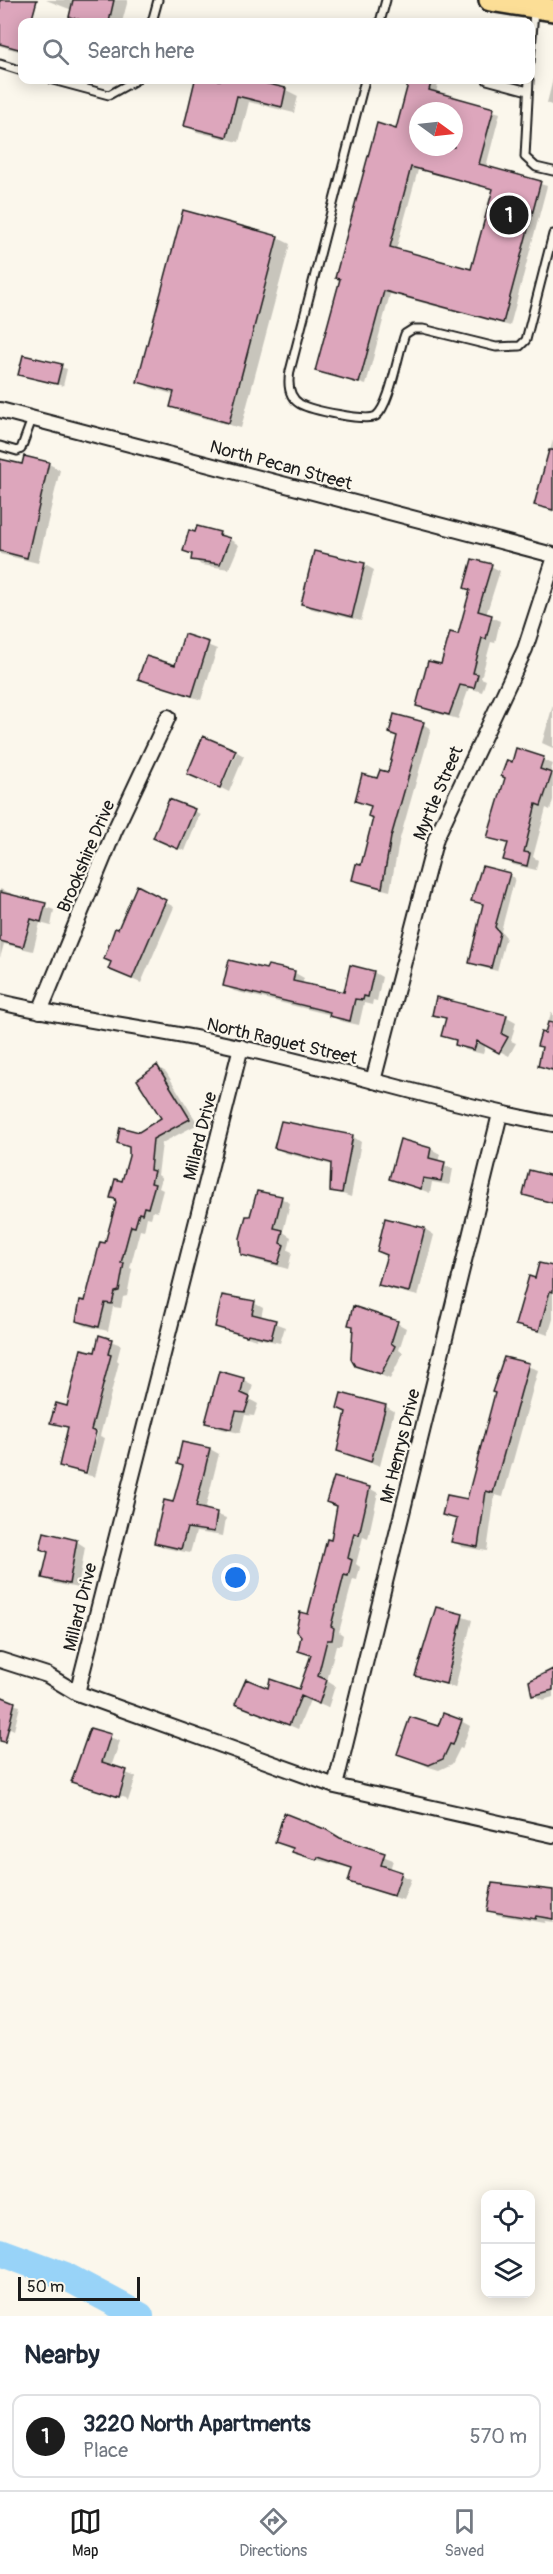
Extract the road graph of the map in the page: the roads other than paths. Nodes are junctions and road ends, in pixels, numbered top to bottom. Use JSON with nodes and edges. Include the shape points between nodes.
{"nodes":[{"id":1,"x":158,"y":0,"type":"edge"},
{"id":2,"x":386,"y":0,"type":"edge"},
{"id":3,"x":491,"y":0,"type":"edge"},
{"id":4,"x":544,"y":8,"type":"edge"},
{"id":5,"x":153,"y":18,"type":"edge"},
{"id":6,"x":381,"y":18,"type":"edge"},
{"id":7,"x":535,"y":45,"type":"edge"},
{"id":8,"x":0,"y":64,"type":"edge"},
{"id":9,"x":18,"y":70,"type":"edge"},
{"id":10,"x":68,"y":84,"type":"edge"},
{"id":11,"x":129,"y":84,"type":"edge"},
{"id":12,"x":364,"y":84,"type":"edge"},
{"id":13,"x":502,"y":84,"type":"edge"},
{"id":14,"x":529,"y":84,"type":"edge"},
{"id":15,"x":528,"y":91,"type":"junction"},
{"id":16,"x":553,"y":171,"type":"edge"},
{"id":17,"x":553,"y":234,"type":"edge"},
{"id":18,"x":0,"y":411,"type":"edge"},
{"id":19,"x":32,"y":419,"type":"junction"},
{"id":20,"x":0,"y":446,"type":"edge"},
{"id":21,"x":553,"y":555,"type":"edge"},
{"id":22,"x":553,"y":563,"type":"edge"},
{"id":23,"x":168,"y":717,"type":"dead end"},
{"id":24,"x":0,"y":1002,"type":"edge"},
{"id":25,"x":40,"y":1011,"type":"junction"},
{"id":26,"x":241,"y":1047,"type":"junction"},
{"id":27,"x":374,"y":1081,"type":"junction"},
{"id":28,"x":500,"y":1114,"type":"junction"},
{"id":29,"x":553,"y":1124,"type":"edge"},
{"id":30,"x":0,"y":1659,"type":"edge"},
{"id":31,"x":77,"y":1693,"type":"junction"},
{"id":32,"x":336,"y":1786,"type":"junction"},
{"id":33,"x":553,"y":1835,"type":"edge"}],
"edges":[{"from":1,"to":5,"type":"lane"},
{"from":2,"to":6,"type":"lane"},
{"from":3,"to":4,"type":"main road"},
{"from":4,"to":7,"type":"lane"},
{"from":8,"to":9,"type":"lane"},
{"from":10,"to":11,"type":"lane","via":[[109,95]]},
{"from":12,"to":17,"type":"lane","via":[[290,371],[291,393],[300,404],[363,419],[374,417],[380,411],[405,334],[413,329],[496,347],[520,346],[526,340]]},
{"from":13,"to":15,"type":"lane"},
{"from":14,"to":15,"type":"lane"},
{"from":15,"to":16,"type":"lane","via":[[525,157],[536,167]]},
{"from":18,"to":19,"type":"street","name":"North Pecan Street"},
{"from":19,"to":20,"type":"lane","via":[[21,449]]},
{"from":19,"to":21,"type":"street","name":"North Pecan Street"},
{"from":22,"to":27,"type":"street","name":"Myrtle Street","via":[[525,649],[436,838]]},
{"from":23,"to":25,"type":"street","name":"Brookshire Drive","via":[[114,832]]},
{"from":24,"to":25,"type":"street","name":"North Raguet Street"},
{"from":25,"to":26,"type":"street","name":"North Raguet Street"},
{"from":26,"to":27,"type":"street","name":"North Raguet Street"},
{"from":26,"to":31,"type":"street","name":"Millard Drive"},
{"from":27,"to":28,"type":"street","name":"North Raguet Street"},
{"from":28,"to":29,"type":"street","name":"North Raguet Street"},
{"from":28,"to":32,"type":"street","name":"Mr Henrys Drive"},
{"from":30,"to":31,"type":"street","via":[[47,1675]]},
{"from":31,"to":32,"type":"street"},
{"from":32,"to":33,"type":"street"}]}
